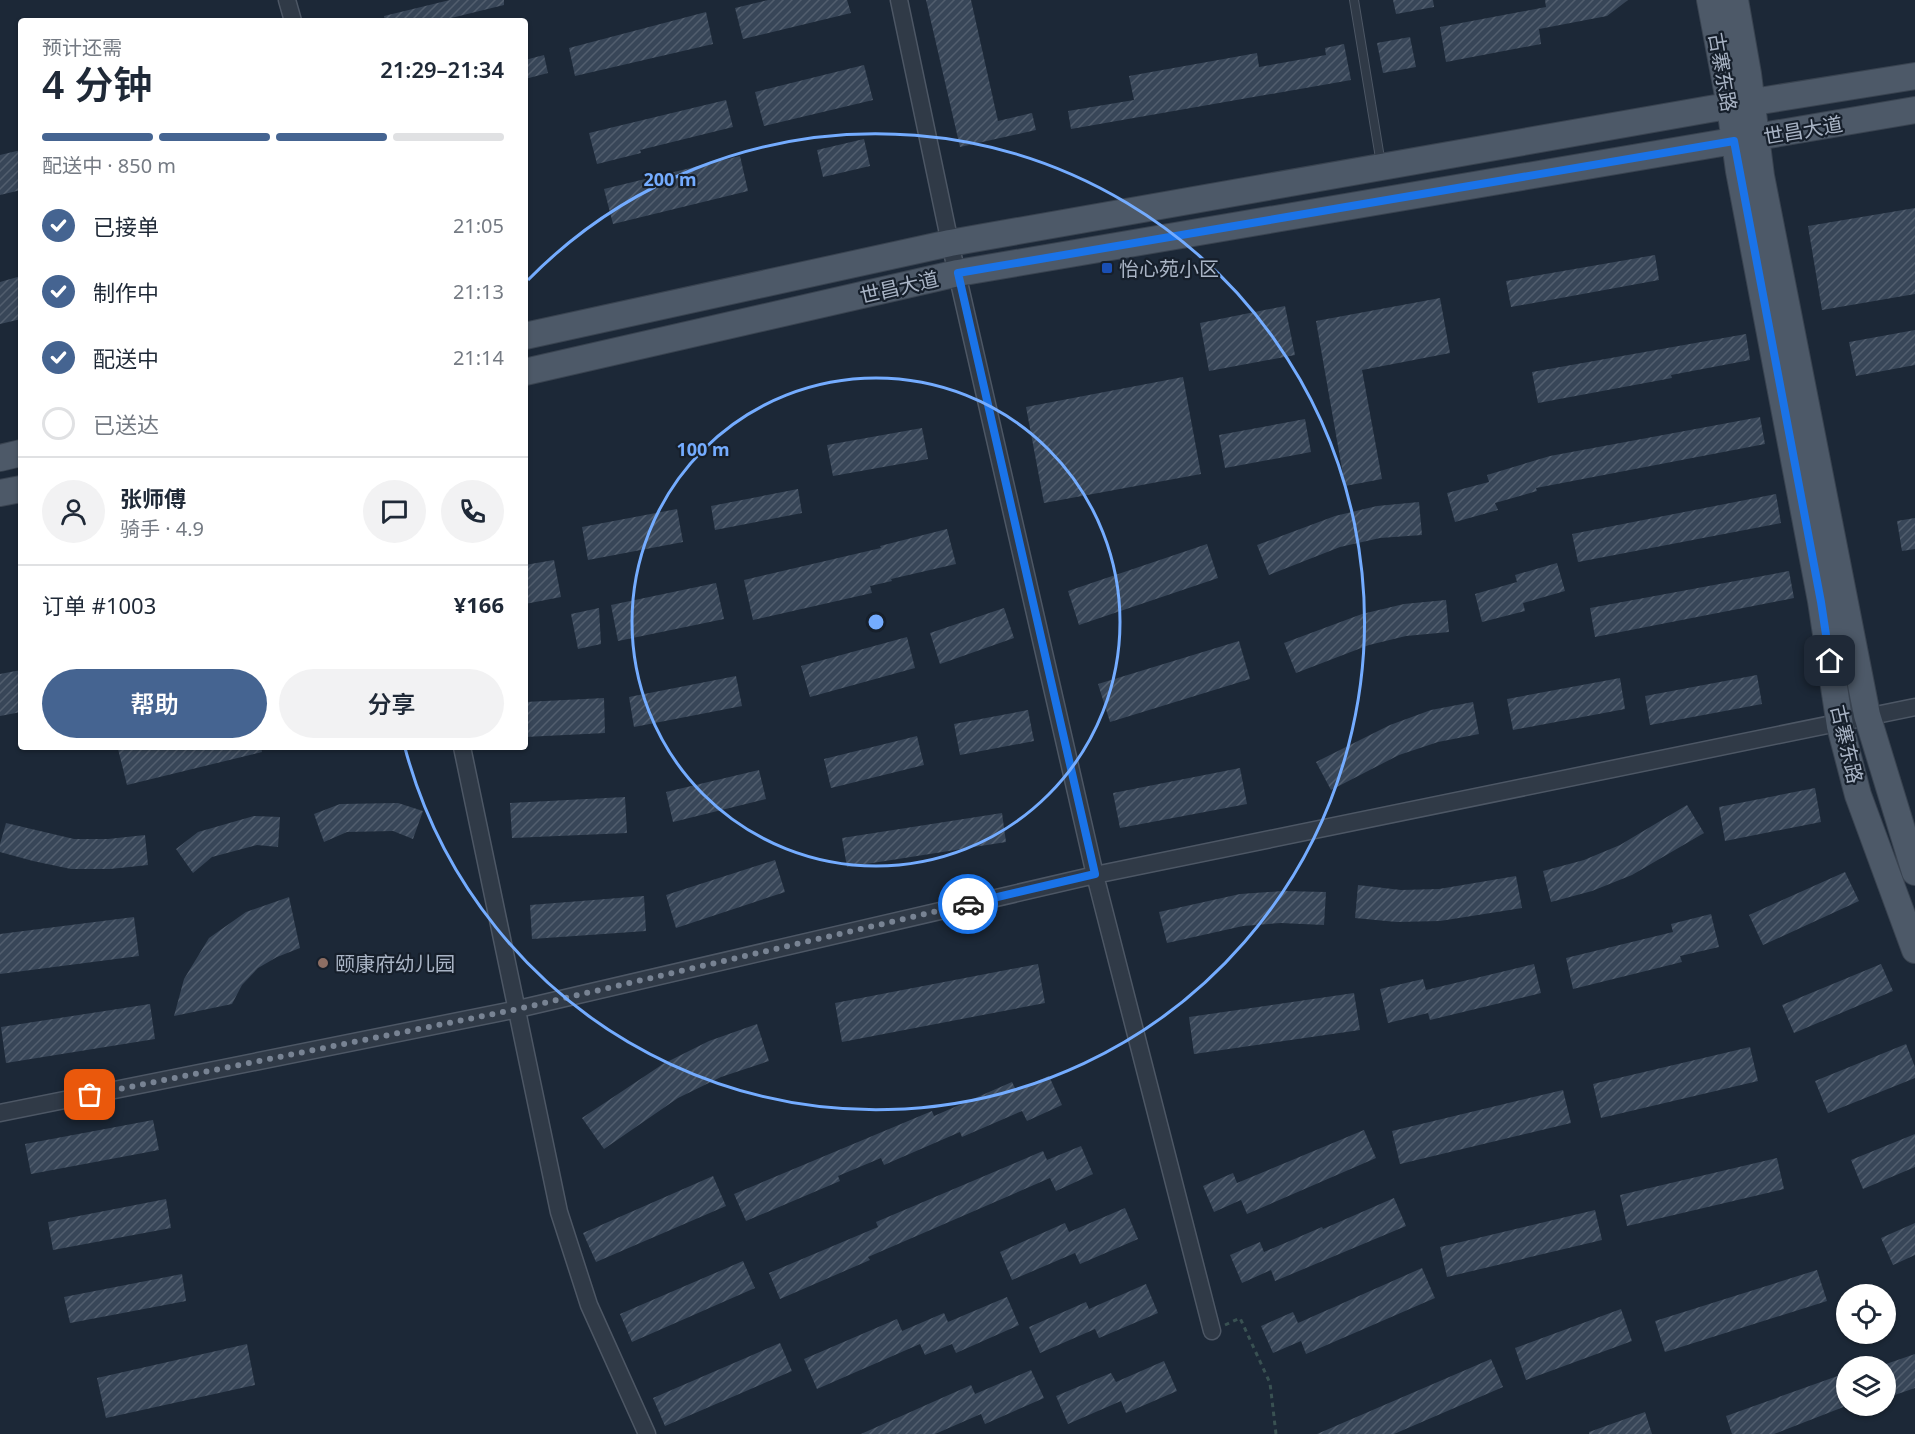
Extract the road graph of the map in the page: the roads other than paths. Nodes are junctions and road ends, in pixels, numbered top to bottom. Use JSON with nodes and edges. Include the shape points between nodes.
{"nodes":[{"id":1,"x":287,"y":0,"type":"edge"},
{"id":2,"x":899,"y":0,"type":"edge"},
{"id":3,"x":1354,"y":0,"type":"edge"},
{"id":4,"x":1710,"y":0,"type":"edge"},
{"id":5,"x":1735,"y":0,"type":"edge"},
{"id":6,"x":291,"y":18,"type":"edge"},
{"id":7,"x":1915,"y":76,"type":"edge"},
{"id":8,"x":1740,"y":104,"type":"junction"},
{"id":9,"x":1915,"y":110,"type":"edge"},
{"id":10,"x":1745,"y":139,"type":"junction"},
{"id":11,"x":1382,"y":167,"type":"junction"},
{"id":12,"x":950,"y":243,"type":"junction"},
{"id":13,"x":958,"y":273,"type":"junction"},
{"id":14,"x":528,"y":335,"type":"edge"},
{"id":15,"x":528,"y":371,"type":"edge"},
{"id":16,"x":18,"y":454,"type":"edge"},
{"id":17,"x":0,"y":458,"type":"edge"},
{"id":18,"x":18,"y":490,"type":"edge"},
{"id":19,"x":0,"y":494,"type":"edge"},
{"id":20,"x":1915,"y":706,"type":"edge"},
{"id":21,"x":1867,"y":715,"type":"junction"},
{"id":22,"x":1840,"y":721,"type":"junction"},
{"id":23,"x":463,"y":750,"type":"edge"},
{"id":24,"x":1915,"y":872,"type":"edge"},
{"id":25,"x":1095,"y":874,"type":"junction"},
{"id":26,"x":1915,"y":950,"type":"edge"},
{"id":27,"x":518,"y":1009,"type":"junction"},
{"id":28,"x":0,"y":1113,"type":"edge"},
{"id":29,"x":1212,"y":1331,"type":"road end"},
{"id":30,"x":646,"y":1434,"type":"edge"}],
"edges":[{"from":1,"to":6,"type":"street"},
{"from":2,"to":12,"type":"street"},
{"from":3,"to":11,"type":"lane"},
{"from":4,"to":8,"type":"main road","name":"古寨东路"},
{"from":5,"to":8,"type":"main road","name":"古寨东路","via":[[1748,74]]},
{"from":7,"to":8,"type":"main road","name":"世昌大道"},
{"from":8,"to":10,"type":"main road","name":"古寨东路"},
{"from":8,"to":11,"type":"main road","name":"世昌大道"},
{"from":9,"to":10,"type":"main road","name":"世昌大道"},
{"from":10,"to":13,"type":"main road","name":"世昌大道"},
{"from":10,"to":21,"type":"main road","name":"古寨东路","via":[[1761,176]]},
{"from":10,"to":22,"type":"main road","name":"古寨东路"},
{"from":11,"to":12,"type":"main road","name":"世昌大道"},
{"from":12,"to":13,"type":"street"},
{"from":12,"to":14,"type":"main road","name":"世昌大道"},
{"from":13,"to":15,"type":"main road","name":"世昌大道"},
{"from":13,"to":25,"type":"street"},
{"from":16,"to":17,"type":"main road"},
{"from":18,"to":19,"type":"main road"},
{"from":20,"to":21,"type":"street"},
{"from":21,"to":22,"type":"street"},
{"from":21,"to":24,"type":"main road","name":"古寨东路"},
{"from":22,"to":25,"type":"street"},
{"from":22,"to":26,"type":"main road","name":"古寨东路","via":[[1858,795]]},
{"from":23,"to":27,"type":"street"},
{"from":25,"to":27,"type":"street"},
{"from":25,"to":29,"type":"street"},
{"from":27,"to":28,"type":"street"},
{"from":27,"to":30,"type":"street","via":[[559,1212],[589,1305]]}]}
